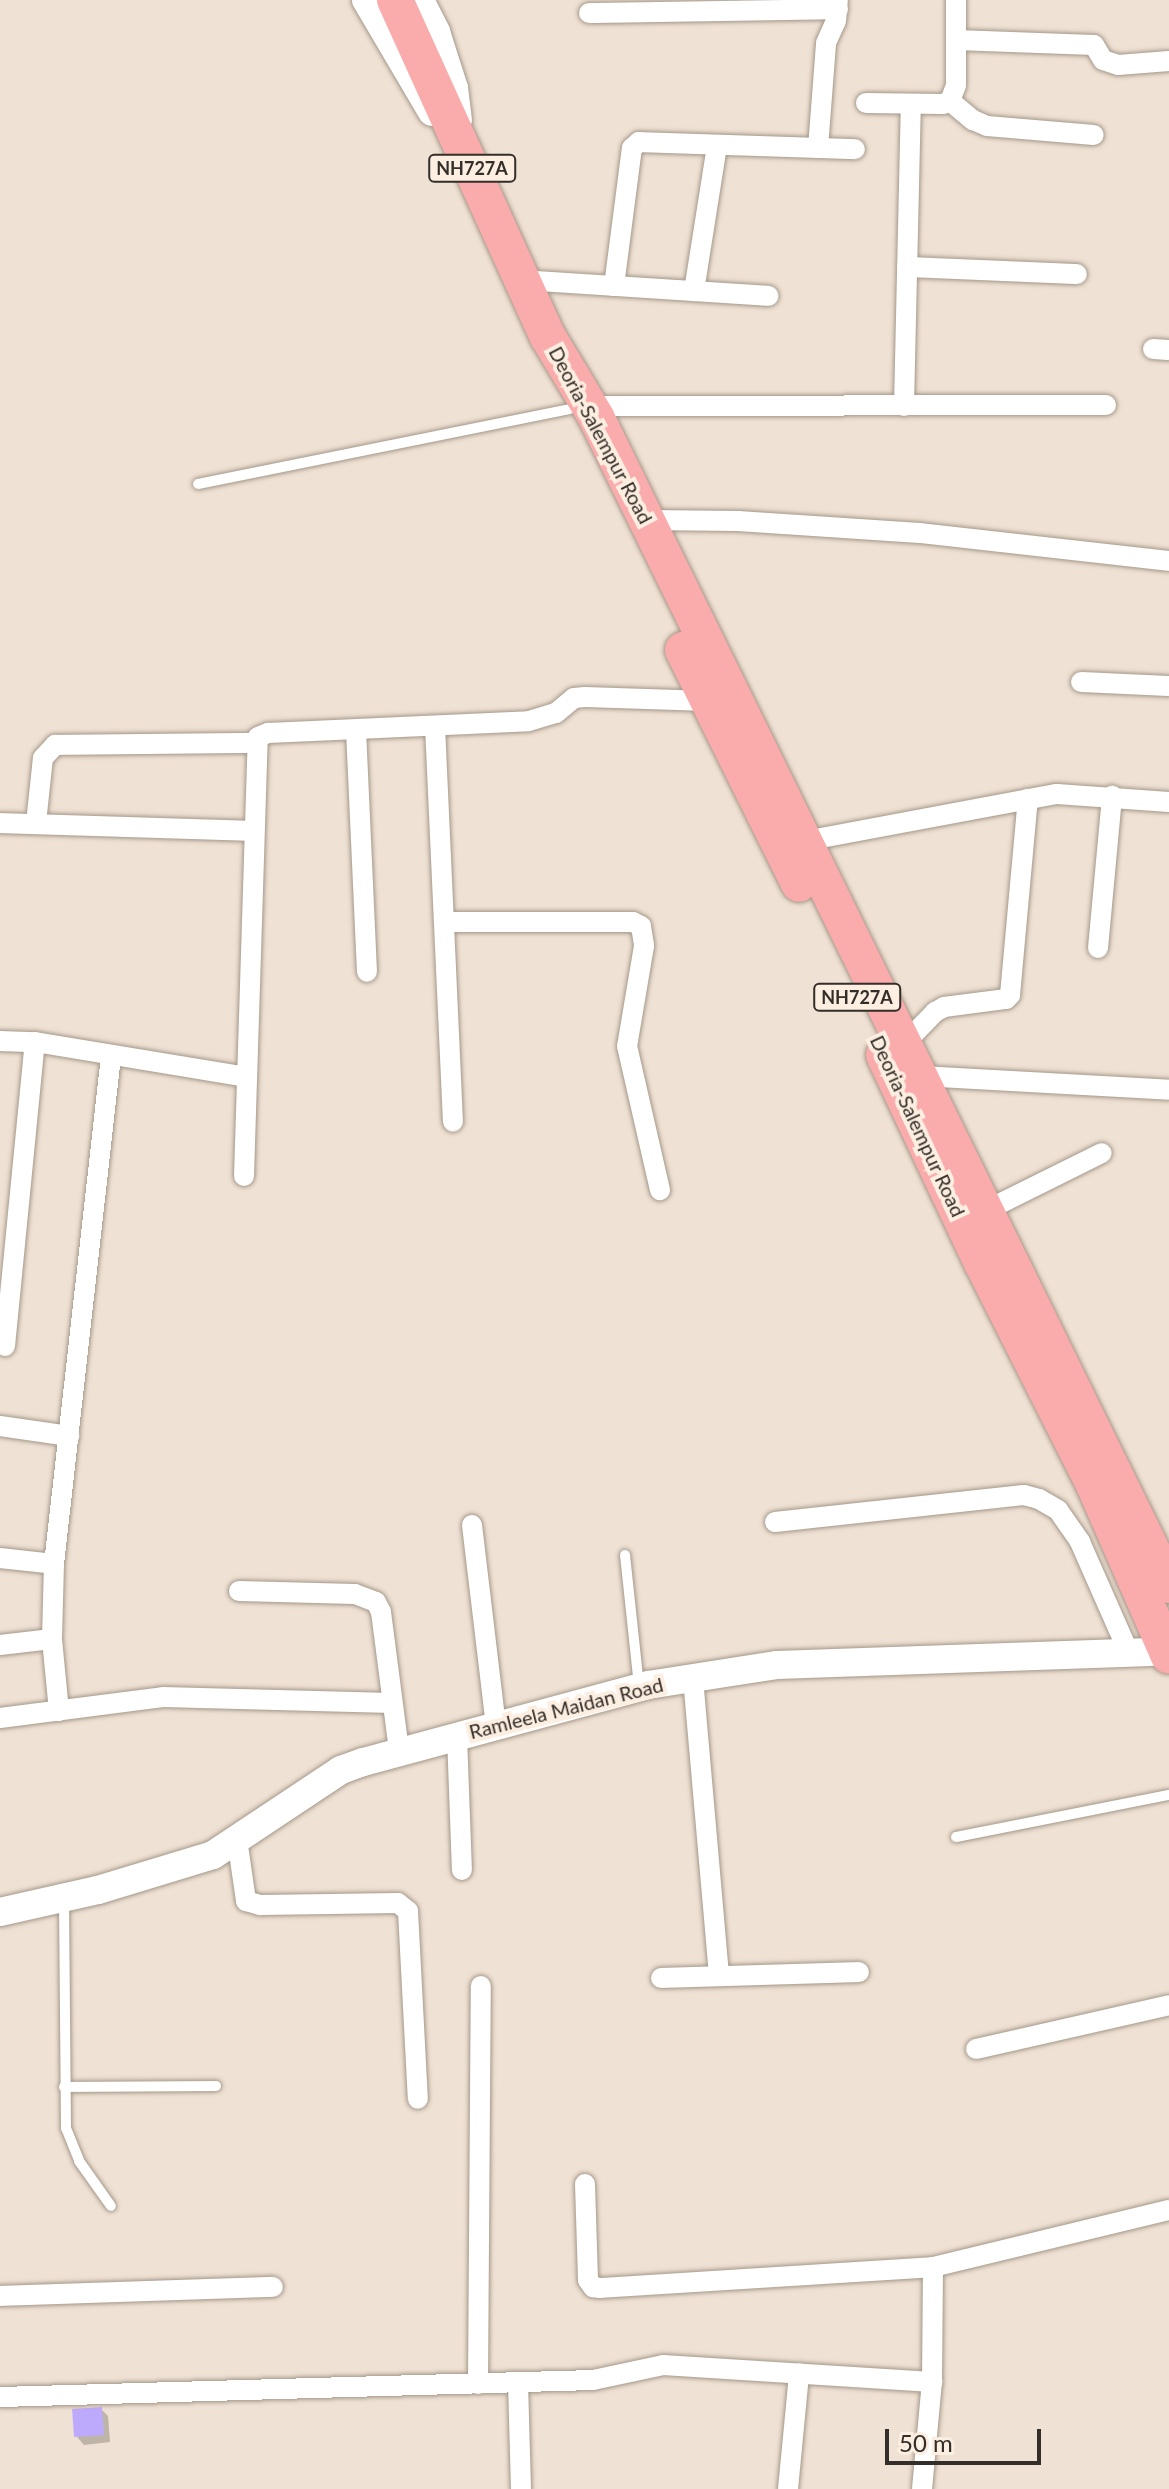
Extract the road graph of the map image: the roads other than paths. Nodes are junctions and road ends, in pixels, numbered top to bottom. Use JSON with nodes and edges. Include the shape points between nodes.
{"nodes":[{"id":1,"x":366,"y":0,"type":"edge"},
{"id":2,"x":395,"y":0,"type":"edge"},
{"id":3,"x":420,"y":0,"type":"edge"},
{"id":4,"x":956,"y":0,"type":"edge"},
{"id":5,"x":838,"y":5,"type":"edge"},
{"id":6,"x":589,"y":13,"type":"dead end"},
{"id":7,"x":956,"y":40,"type":"junction"},
{"id":8,"x":1169,"y":61,"type":"edge"},
{"id":9,"x":950,"y":101,"type":"junction"},
{"id":10,"x":866,"y":103,"type":"dead end"},
{"id":11,"x":911,"y":104,"type":"junction"},
{"id":12,"x":1094,"y":135,"type":"dead end"},
{"id":13,"x":460,"y":142,"type":"junction"},
{"id":14,"x":717,"y":146,"type":"junction"},
{"id":15,"x":818,"y":148,"type":"junction"},
{"id":16,"x":855,"y":149,"type":"dead end"},
{"id":17,"x":907,"y":267,"type":"junction"},
{"id":18,"x":1077,"y":274,"type":"dead end"},
{"id":19,"x":522,"y":280,"type":"junction"},
{"id":20,"x":614,"y":286,"type":"junction"},
{"id":21,"x":694,"y":291,"type":"junction"},
{"id":22,"x":768,"y":296,"type":"dead end"},
{"id":23,"x":1106,"y":405,"type":"dead end"},
{"id":24,"x":904,"y":406,"type":"junction"},
{"id":25,"x":579,"y":407,"type":"junction"},
{"id":26,"x":198,"y":484,"type":"dead end"},
{"id":27,"x":647,"y":520,"type":"junction"},
{"id":28,"x":1169,"y":561,"type":"edge"},
{"id":29,"x":1081,"y":682,"type":"dead end"},
{"id":30,"x":1169,"y":686,"type":"edge"},
{"id":31,"x":708,"y":701,"type":"junction"},
{"id":32,"x":435,"y":726,"type":"junction"},
{"id":33,"x":356,"y":730,"type":"junction"},
{"id":34,"x":257,"y":743,"type":"junction"},
{"id":35,"x":1112,"y":796,"type":"junction"},
{"id":36,"x":1028,"y":799,"type":"junction"},
{"id":37,"x":1169,"y":802,"type":"edge"},
{"id":38,"x":0,"y":823,"type":"edge"},
{"id":39,"x":36,"y":823,"type":"junction"},
{"id":40,"x":254,"y":831,"type":"junction"},
{"id":41,"x":805,"y":841,"type":"junction"},
{"id":42,"x":444,"y":922,"type":"junction"},
{"id":43,"x":1098,"y":948,"type":"dead end"},
{"id":44,"x":367,"y":972,"type":"dead end"},
{"id":45,"x":0,"y":1041,"type":"edge"},
{"id":46,"x":35,"y":1042,"type":"junction"},
{"id":47,"x":905,"y":1043,"type":"junction"},
{"id":48,"x":111,"y":1056,"type":"junction"},
{"id":49,"x":922,"y":1076,"type":"junction"},
{"id":50,"x":246,"y":1077,"type":"junction"},
{"id":51,"x":1169,"y":1090,"type":"edge"},
{"id":52,"x":453,"y":1122,"type":"dead end"},
{"id":53,"x":1102,"y":1153,"type":"dead end"},
{"id":54,"x":244,"y":1176,"type":"dead end"},
{"id":55,"x":660,"y":1190,"type":"dead end"},
{"id":56,"x":987,"y":1210,"type":"junction"},
{"id":57,"x":5,"y":1346,"type":"dead end"},
{"id":58,"x":0,"y":1426,"type":"edge"},
{"id":59,"x":69,"y":1436,"type":"junction"},
{"id":60,"x":775,"y":1522,"type":"dead end"},
{"id":61,"x":472,"y":1525,"type":"dead end"},
{"id":62,"x":625,"y":1555,"type":"dead end"},
{"id":63,"x":0,"y":1558,"type":"edge"},
{"id":64,"x":54,"y":1564,"type":"junction"},
{"id":65,"x":1169,"y":1585,"type":"edge"},
{"id":66,"x":239,"y":1591,"type":"dead end"},
{"id":67,"x":52,"y":1639,"type":"junction"},
{"id":68,"x":0,"y":1645,"type":"edge"},
{"id":69,"x":1129,"y":1653,"type":"junction"},
{"id":70,"x":1168,"y":1653,"type":"edge"},
{"id":71,"x":693,"y":1678,"type":"junction"},
{"id":72,"x":639,"y":1688,"type":"junction"},
{"id":73,"x":392,"y":1703,"type":"junction"},
{"id":74,"x":59,"y":1711,"type":"junction"},
{"id":75,"x":0,"y":1718,"type":"edge"},
{"id":76,"x":496,"y":1726,"type":"junction"},
{"id":77,"x":457,"y":1736,"type":"junction"},
{"id":78,"x":399,"y":1751,"type":"junction"},
{"id":79,"x":1169,"y":1795,"type":"edge"},
{"id":80,"x":956,"y":1837,"type":"dead end"},
{"id":81,"x":237,"y":1839,"type":"junction"},
{"id":82,"x":462,"y":1870,"type":"dead end"},
{"id":83,"x":64,"y":1898,"type":"junction"},
{"id":84,"x":0,"y":1912,"type":"edge"},
{"id":85,"x":859,"y":1972,"type":"dead end"},
{"id":86,"x":719,"y":1976,"type":"junction"},
{"id":87,"x":661,"y":1978,"type":"dead end"},
{"id":88,"x":481,"y":1986,"type":"dead end"},
{"id":89,"x":1169,"y":2005,"type":"edge"},
{"id":90,"x":976,"y":2049,"type":"dead end"},
{"id":91,"x":216,"y":2086,"type":"dead end"},
{"id":92,"x":64,"y":2087,"type":"junction"},
{"id":93,"x":418,"y":2099,"type":"dead end"},
{"id":94,"x":585,"y":2184,"type":"dead end"},
{"id":95,"x":111,"y":2206,"type":"dead end"},
{"id":96,"x":1169,"y":2210,"type":"edge"},
{"id":97,"x":933,"y":2267,"type":"junction"},
{"id":98,"x":273,"y":2287,"type":"dead end"},
{"id":99,"x":0,"y":2296,"type":"edge"},
{"id":100,"x":799,"y":2374,"type":"junction"},
{"id":101,"x":518,"y":2382,"type":"junction"},
{"id":102,"x":932,"y":2382,"type":"junction"},
{"id":103,"x":478,"y":2384,"type":"junction"},
{"id":104,"x":0,"y":2397,"type":"edge"},
{"id":105,"x":521,"y":2489,"type":"edge"},
{"id":106,"x":788,"y":2489,"type":"edge"},
{"id":107,"x":922,"y":2489,"type":"edge"}],
"edges":[{"from":1,"to":13,"type":"street","via":[[430,109]]},
{"from":2,"to":13,"type":"highway","number":"NH727A"},
{"from":3,"to":13,"type":"street","via":[[454,88]]},
{"from":4,"to":7,"type":"street"},
{"from":5,"to":6,"type":"street"},
{"from":5,"to":15,"type":"street","via":[[826,43]]},
{"from":7,"to":8,"type":"street","via":[[1087,44],[1109,64]]},
{"from":7,"to":9,"type":"street","via":[[955,94]]},
{"from":9,"to":11,"type":"street"},
{"from":9,"to":12,"type":"street","via":[[987,126]]},
{"from":10,"to":11,"type":"street"},
{"from":11,"to":17,"type":"street"},
{"from":13,"to":19,"type":"highway","number":"NH727A"},
{"from":14,"to":15,"type":"street"},
{"from":14,"to":20,"type":"street","via":[[644,141],[635,145]]},
{"from":14,"to":21,"type":"street"},
{"from":15,"to":16,"type":"street"},
{"from":17,"to":18,"type":"street"},
{"from":17,"to":24,"type":"street"},
{"from":19,"to":20,"type":"street"},
{"from":19,"to":25,"type":"highway","name":"Deoria-Salempur Road","number":"NH727A"},
{"from":20,"to":21,"type":"street"},
{"from":21,"to":22,"type":"street"},
{"from":23,"to":24,"type":"street"},
{"from":24,"to":25,"type":"street"},
{"from":25,"to":26,"type":"lane"},
{"from":25,"to":27,"type":"highway","name":"Deoria-Salempur Road","number":"NH727A"},
{"from":25,"to":31,"type":"highway","name":"Deoria-Salempur Road","number":"NH727A","via":[[576,428]]},
{"from":27,"to":28,"type":"street","via":[[920,533]]},
{"from":27,"to":41,"type":"highway","name":"Deoria-Salempur Road","number":"NH727A"},
{"from":29,"to":30,"type":"street"},
{"from":31,"to":32,"type":"street","via":[[574,698],[556,713],[529,721]]},
{"from":31,"to":70,"type":"highway","name":"Deoria-Salempur Road","number":"NH727A","via":[[1095,1487]]},
{"from":32,"to":33,"type":"street"},
{"from":32,"to":42,"type":"street"},
{"from":33,"to":34,"type":"street","via":[[268,733]]},
{"from":33,"to":44,"type":"street"},
{"from":34,"to":39,"type":"street","via":[[55,745],[43,758]]},
{"from":34,"to":40,"type":"street"},
{"from":35,"to":36,"type":"street"},
{"from":35,"to":37,"type":"street"},
{"from":35,"to":43,"type":"street"},
{"from":36,"to":41,"type":"street"},
{"from":36,"to":47,"type":"street","via":[[1010,995],[944,1007]]},
{"from":38,"to":39,"type":"street"},
{"from":39,"to":40,"type":"street"},
{"from":40,"to":50,"type":"street"},
{"from":41,"to":47,"type":"highway","name":"Deoria-Salempur Road","number":"NH727A"},
{"from":42,"to":52,"type":"street"},
{"from":42,"to":55,"type":"street","via":[[641,926],[644,946],[627,1046]]},
{"from":45,"to":46,"type":"street"},
{"from":46,"to":48,"type":"street"},
{"from":46,"to":57,"type":"street"},
{"from":47,"to":49,"type":"highway","name":"Deoria-Salempur Road","number":"NH727A"},
{"from":48,"to":50,"type":"street"},
{"from":48,"to":59,"type":"street"},
{"from":49,"to":51,"type":"street"},
{"from":49,"to":56,"type":"highway","name":"Deoria-Salempur Road","number":"NH727A"},
{"from":50,"to":54,"type":"street"},
{"from":53,"to":56,"type":"street"},
{"from":56,"to":65,"type":"highway","name":"Deoria-Salempur Road","number":"NH727A"},
{"from":58,"to":59,"type":"street"},
{"from":59,"to":64,"type":"street"},
{"from":60,"to":69,"type":"street","via":[[1024,1495],[1039,1499],[1058,1510],[1080,1542]]},
{"from":61,"to":76,"type":"street"},
{"from":62,"to":72,"type":"lane"},
{"from":63,"to":64,"type":"street"},
{"from":64,"to":67,"type":"street"},
{"from":66,"to":73,"type":"street","via":[[355,1594],[376,1602]]},
{"from":67,"to":68,"type":"street"},
{"from":67,"to":74,"type":"street"},
{"from":69,"to":70,"type":"street","name":"Ramleela Maidan Road"},
{"from":69,"to":71,"type":"street","name":"Ramleela Maidan Road","via":[[777,1665]]},
{"from":71,"to":72,"type":"street","name":"Ramleela Maidan Road"},
{"from":71,"to":86,"type":"street"},
{"from":72,"to":76,"type":"street","name":"Ramleela Maidan Road"},
{"from":73,"to":74,"type":"street","via":[[204,1696]]},
{"from":73,"to":78,"type":"street"},
{"from":74,"to":75,"type":"street"},
{"from":76,"to":77,"type":"street","name":"Ramleela Maidan Road"},
{"from":77,"to":78,"type":"street","name":"Ramleela Maidan Road"},
{"from":77,"to":82,"type":"street"},
{"from":78,"to":81,"type":"street","name":"Ramleela Maidan Road","via":[[341,1770]]},
{"from":79,"to":80,"type":"lane"},
{"from":81,"to":83,"type":"street","name":"Ramleela Maidan Road","via":[[173,1870]]},
{"from":81,"to":93,"type":"street","via":[[246,1901],[398,1903],[408,1911]]},
{"from":83,"to":84,"type":"street","name":"Ramleela Maidan Road"},
{"from":83,"to":92,"type":"lane"},
{"from":85,"to":86,"type":"street"},
{"from":86,"to":87,"type":"street"},
{"from":88,"to":103,"type":"street"},
{"from":89,"to":90,"type":"street"},
{"from":91,"to":92,"type":"lane"},
{"from":92,"to":95,"type":"lane","via":[[71,2147]]},
{"from":94,"to":97,"type":"street","via":[[588,2280],[593,2287]]},
{"from":96,"to":97,"type":"street"},
{"from":97,"to":102,"type":"street"},
{"from":98,"to":99,"type":"street"},
{"from":100,"to":101,"type":"street","via":[[663,2365],[593,2380]]},
{"from":100,"to":102,"type":"street"},
{"from":100,"to":106,"type":"street"},
{"from":101,"to":103,"type":"street"},
{"from":101,"to":105,"type":"street"},
{"from":102,"to":107,"type":"street"},
{"from":103,"to":104,"type":"street"}]}
